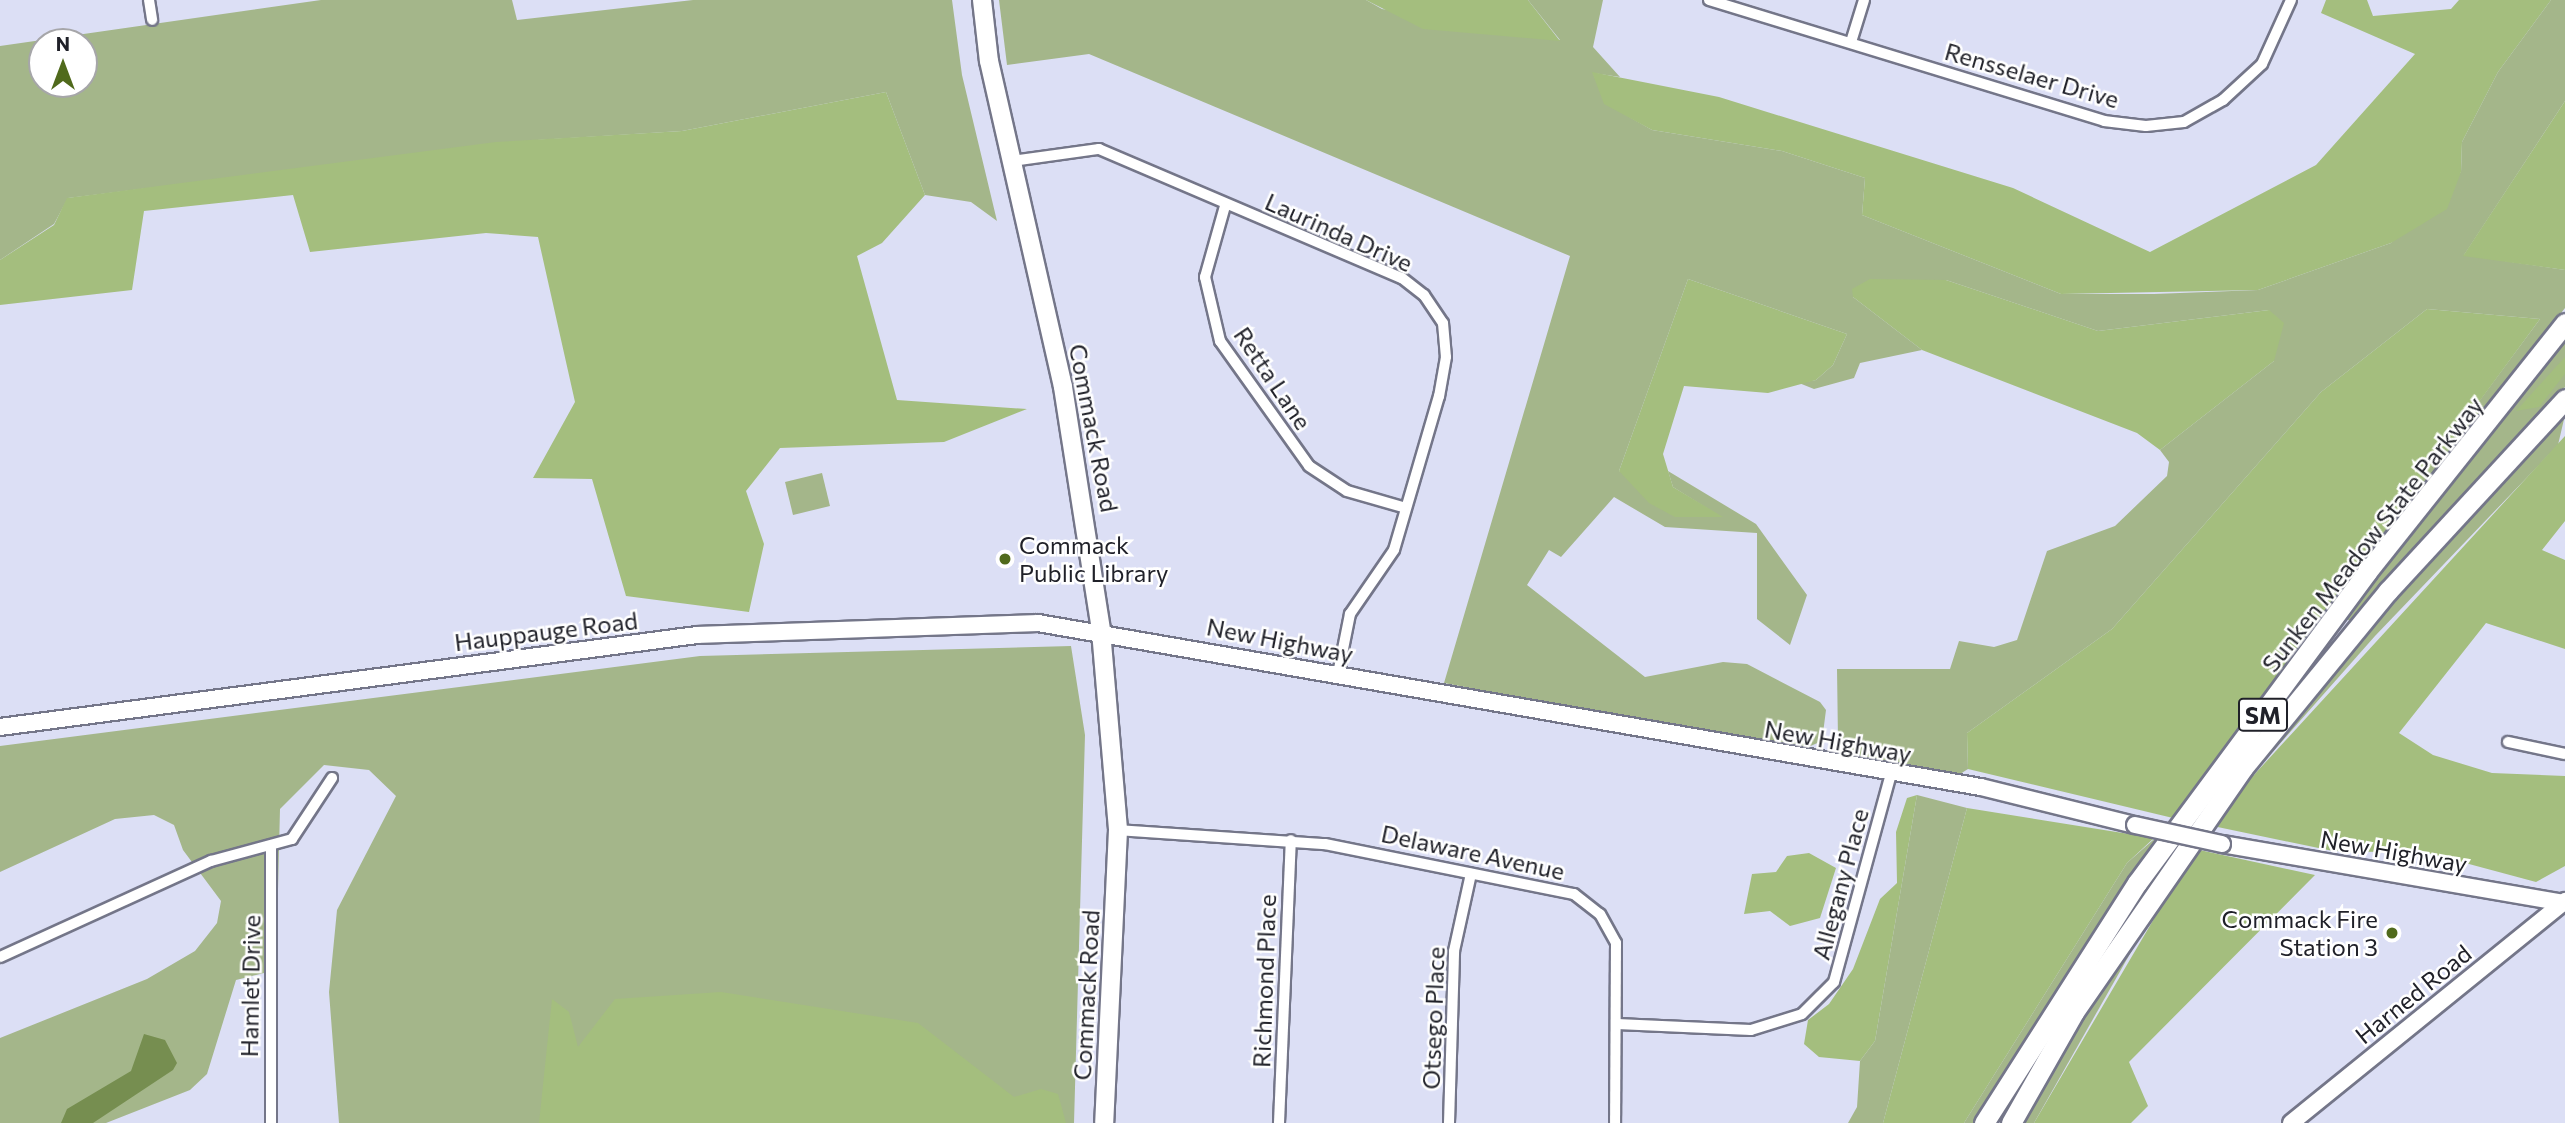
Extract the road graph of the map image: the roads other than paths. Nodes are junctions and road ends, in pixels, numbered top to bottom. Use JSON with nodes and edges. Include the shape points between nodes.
{"nodes":[{"id":1,"x":149,"y":0,"type":"edge"},
{"id":2,"x":982,"y":0,"type":"edge"},
{"id":3,"x":1709,"y":0,"type":"edge"},
{"id":4,"x":1864,"y":0,"type":"edge"},
{"id":5,"x":2291,"y":0,"type":"edge"},
{"id":6,"x":152,"y":20,"type":"dead end"},
{"id":7,"x":1851,"y":42,"type":"junction"},
{"id":8,"x":1012,"y":161,"type":"junction"},
{"id":9,"x":1225,"y":206,"type":"junction"},
{"id":10,"x":2565,"y":323,"type":"edge"},
{"id":11,"x":2565,"y":398,"type":"edge"},
{"id":12,"x":1406,"y":508,"type":"junction"},
{"id":13,"x":1101,"y":631,"type":"junction"},
{"id":14,"x":1338,"y":674,"type":"junction"},
{"id":15,"x":0,"y":727,"type":"edge"},
{"id":16,"x":2508,"y":742,"type":"dead end"},
{"id":17,"x":2565,"y":754,"type":"edge"},
{"id":18,"x":1891,"y":774,"type":"junction"},
{"id":19,"x":332,"y":778,"type":"dead end"},
{"id":20,"x":1118,"y":830,"type":"junction"},
{"id":21,"x":1291,"y":840,"type":"junction"},
{"id":22,"x":271,"y":849,"type":"junction"},
{"id":23,"x":1471,"y":874,"type":"junction"},
{"id":24,"x":2564,"y":902,"type":"edge"},
{"id":25,"x":0,"y":957,"type":"edge"},
{"id":26,"x":1617,"y":1024,"type":"junction"},
{"id":27,"x":271,"y":1123,"type":"edge"},
{"id":28,"x":1104,"y":1123,"type":"edge"},
{"id":29,"x":1279,"y":1123,"type":"edge"},
{"id":30,"x":1449,"y":1123,"type":"edge"},
{"id":31,"x":1615,"y":1123,"type":"edge"},
{"id":32,"x":1984,"y":1123,"type":"edge"},
{"id":33,"x":2011,"y":1123,"type":"edge"},
{"id":34,"x":2291,"y":1123,"type":"edge"}],
"edges":[{"from":1,"to":6,"type":"street"},
{"from":2,"to":8,"type":"main road","name":"Commack Road"},
{"from":3,"to":7,"type":"street","name":"Rensselaer Drive"},
{"from":4,"to":7,"type":"street"},
{"from":5,"to":7,"type":"street","name":"Rensselaer Drive","via":[[2262,64],[2223,100],[2183,122],[2146,126],[2104,121]]},
{"from":8,"to":9,"type":"street","name":"Laurinda Drive","via":[[1099,149]]},
{"from":8,"to":13,"type":"main road","name":"Commack Road","via":[[1063,387]]},
{"from":9,"to":12,"type":"street","name":"Retta Lane","via":[[1205,277],[1220,341],[1309,466],[1348,491]]},
{"from":9,"to":12,"type":"street","name":"Laurinda Drive","via":[[1402,278],[1443,323],[1446,358],[1439,396]]},
{"from":10,"to":32,"type":"highway","name":"Sunken Meadow State Parkway","number":"SM","via":[[2367,572],[2137,883]]},
{"from":11,"to":33,"type":"highway","name":"Sunken Meadow State Parkway","number":"SM","via":[[2388,591],[2243,768],[2096,979]]},
{"from":12,"to":14,"type":"street","name":"Laurinda Drive","via":[[1394,550],[1350,614]]},
{"from":13,"to":14,"type":"street","name":"New Highway"},
{"from":13,"to":15,"type":"street","name":"Hauppauge Road","via":[[1038,623],[697,635]]},
{"from":13,"to":20,"type":"main road","name":"Commack Road"},
{"from":14,"to":18,"type":"street","name":"New Highway"},
{"from":16,"to":17,"type":"street"},
{"from":18,"to":24,"type":"street","name":"New Highway","bridge":true,"via":[[1981,787],[2222,844]]},
{"from":18,"to":26,"type":"street","name":"Allegany Place","via":[[1834,982],[1802,1014],[1751,1030]]},
{"from":19,"to":22,"type":"street","via":[[296,834]]},
{"from":20,"to":21,"type":"street","name":"Delaware Avenue"},
{"from":20,"to":28,"type":"main road","name":"Commack Road"},
{"from":21,"to":23,"type":"street","name":"Delaware Avenue"},
{"from":21,"to":29,"type":"street","name":"Richmond Place"},
{"from":22,"to":25,"type":"street","via":[[211,861]]},
{"from":22,"to":27,"type":"street","name":"Hamlet Drive"},
{"from":23,"to":26,"type":"street","name":"Delaware Avenue","via":[[1574,894],[1600,914],[1616,943]]},
{"from":23,"to":30,"type":"street","name":"Otsego Place","via":[[1454,951]]},
{"from":24,"to":34,"type":"street","name":"Harned Road"},
{"from":26,"to":31,"type":"street","name":"Delaware Avenue"}]}
